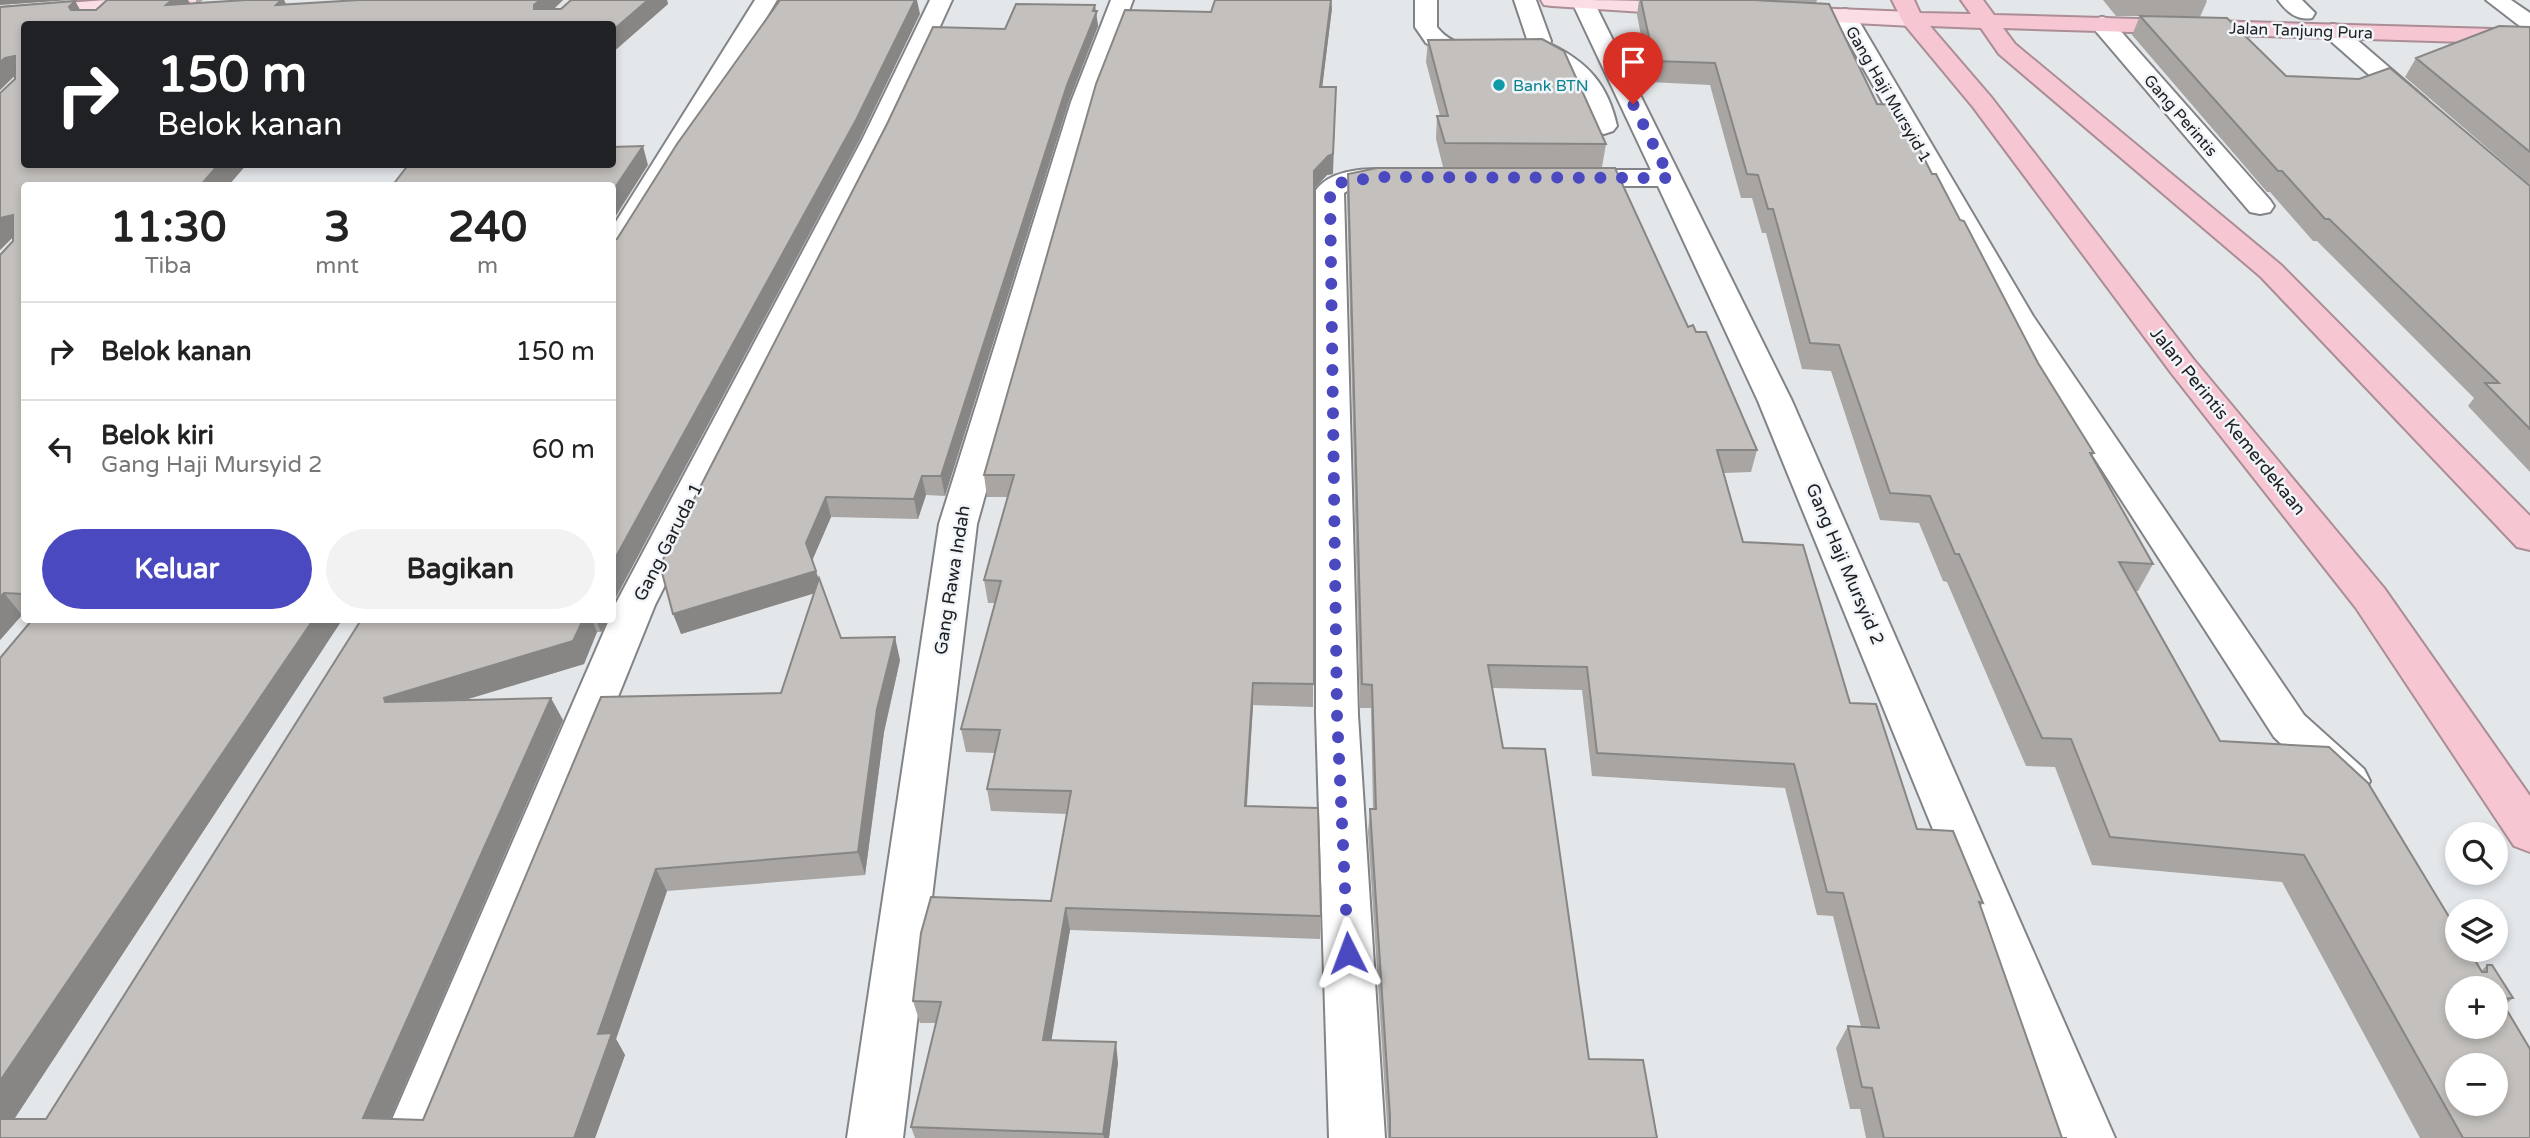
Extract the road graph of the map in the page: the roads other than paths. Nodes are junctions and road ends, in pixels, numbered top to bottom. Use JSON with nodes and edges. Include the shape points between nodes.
{"nodes":[{"id":1,"x":186,"y":0,"type":"edge"},
{"id":2,"x":766,"y":0,"type":"edge"},
{"id":3,"x":941,"y":0,"type":"edge"},
{"id":4,"x":1122,"y":0,"type":"edge"},
{"id":5,"x":1426,"y":0,"type":"edge"},
{"id":6,"x":1525,"y":0,"type":"edge"},
{"id":7,"x":2497,"y":0,"type":"edge"},
{"id":8,"x":1572,"y":1,"type":"edge"},
{"id":9,"x":113,"y":6,"type":"junction"},
{"id":10,"x":2297,"y":6,"type":"edge"},
{"id":11,"x":1707,"y":10,"type":"edge"},
{"id":12,"x":1907,"y":10,"type":"edge"},
{"id":13,"x":1980,"y":11,"type":"edge"},
{"id":14,"x":1762,"y":12,"type":"edge"},
{"id":15,"x":2097,"y":13,"type":"junction"},
{"id":16,"x":0,"y":15,"type":"edge"},
{"id":17,"x":1844,"y":16,"type":"junction"},
{"id":18,"x":96,"y":21,"type":"edge"},
{"id":19,"x":2530,"y":27,"type":"edge"},
{"id":20,"x":2333,"y":32,"type":"junction"},
{"id":21,"x":1537,"y":47,"type":"junction"},
{"id":22,"x":2437,"y":121,"type":"edge"},
{"id":23,"x":1604,"y":126,"type":"dead end"},
{"id":24,"x":1432,"y":177,"type":"edge"},
{"id":25,"x":1530,"y":178,"type":"edge"},
{"id":26,"x":1670,"y":178,"type":"junction"},
{"id":27,"x":2260,"y":205,"type":"dead end"},
{"id":28,"x":616,"y":245,"type":"edge"},
{"id":29,"x":2530,"y":538,"type":"edge"},
{"id":30,"x":2371,"y":808,"type":"edge"},
{"id":31,"x":2530,"y":833,"type":"edge"},
{"id":32,"x":412,"y":1138,"type":"edge"},
{"id":33,"x":875,"y":1138,"type":"edge"},
{"id":34,"x":1357,"y":1138,"type":"edge"},
{"id":35,"x":2087,"y":1138,"type":"edge"}],
"edges":[{"from":1,"to":9,"type":"main road"},
{"from":2,"to":28,"type":"street"},
{"from":3,"to":32,"type":"street","name":"Gang Garuda 1","via":[[875,140],[635,605]]},
{"from":4,"to":33,"type":"street","name":"Gang Rawa Indah","via":[[1083,102],[958,524]]},
{"from":5,"to":21,"type":"street","via":[[1426,26],[1443,45],[1483,54]]},
{"from":6,"to":21,"type":"street","via":[[1540,41]]},
{"from":7,"to":19,"type":"street"},
{"from":8,"to":11,"type":"main road"},
{"from":8,"to":26,"type":"street","name":"Gang Haji Mursyid 2"},
{"from":9,"to":16,"type":"main road"},
{"from":9,"to":18,"type":"street"},
{"from":10,"to":15,"type":"highway","name":"Jalan Tanjung Pura"},
{"from":10,"to":19,"type":"highway","name":"Jalan Tanjung Pura"},
{"from":12,"to":13,"type":"highway","name":"Jalan Tanjung Pura"},
{"from":12,"to":17,"type":"main road"},
{"from":12,"to":31,"type":"highway","name":"Jalan Perintis Kemerdekaan","via":[[2183,367],[2370,597]]},
{"from":13,"to":15,"type":"highway","name":"Jalan Tanjung Pura"},
{"from":13,"to":29,"type":"highway","via":[[2007,49],[2271,271]]},
{"from":14,"to":17,"type":"main road"},
{"from":15,"to":20,"type":"highway","name":"Jalan Tanjung Pura"},
{"from":15,"to":27,"type":"street","name":"Gang Perintis"},
{"from":17,"to":30,"type":"street","name":"Gang Haji Mursyid 1","via":[[2018,316],[2289,726],[2364,796]]},
{"from":19,"to":20,"type":"highway","name":"Jalan Tanjung Pura"},
{"from":20,"to":22,"type":"street"},
{"from":21,"to":23,"type":"street","via":[[1560,57],[1591,82]]},
{"from":24,"to":34,"type":"street","via":[[1357,178],[1330,190],[1337,715]]},
{"from":25,"to":26,"type":"street"},
{"from":26,"to":35,"type":"street","name":"Gang Haji Mursyid 2","via":[[1776,401]]}]}
